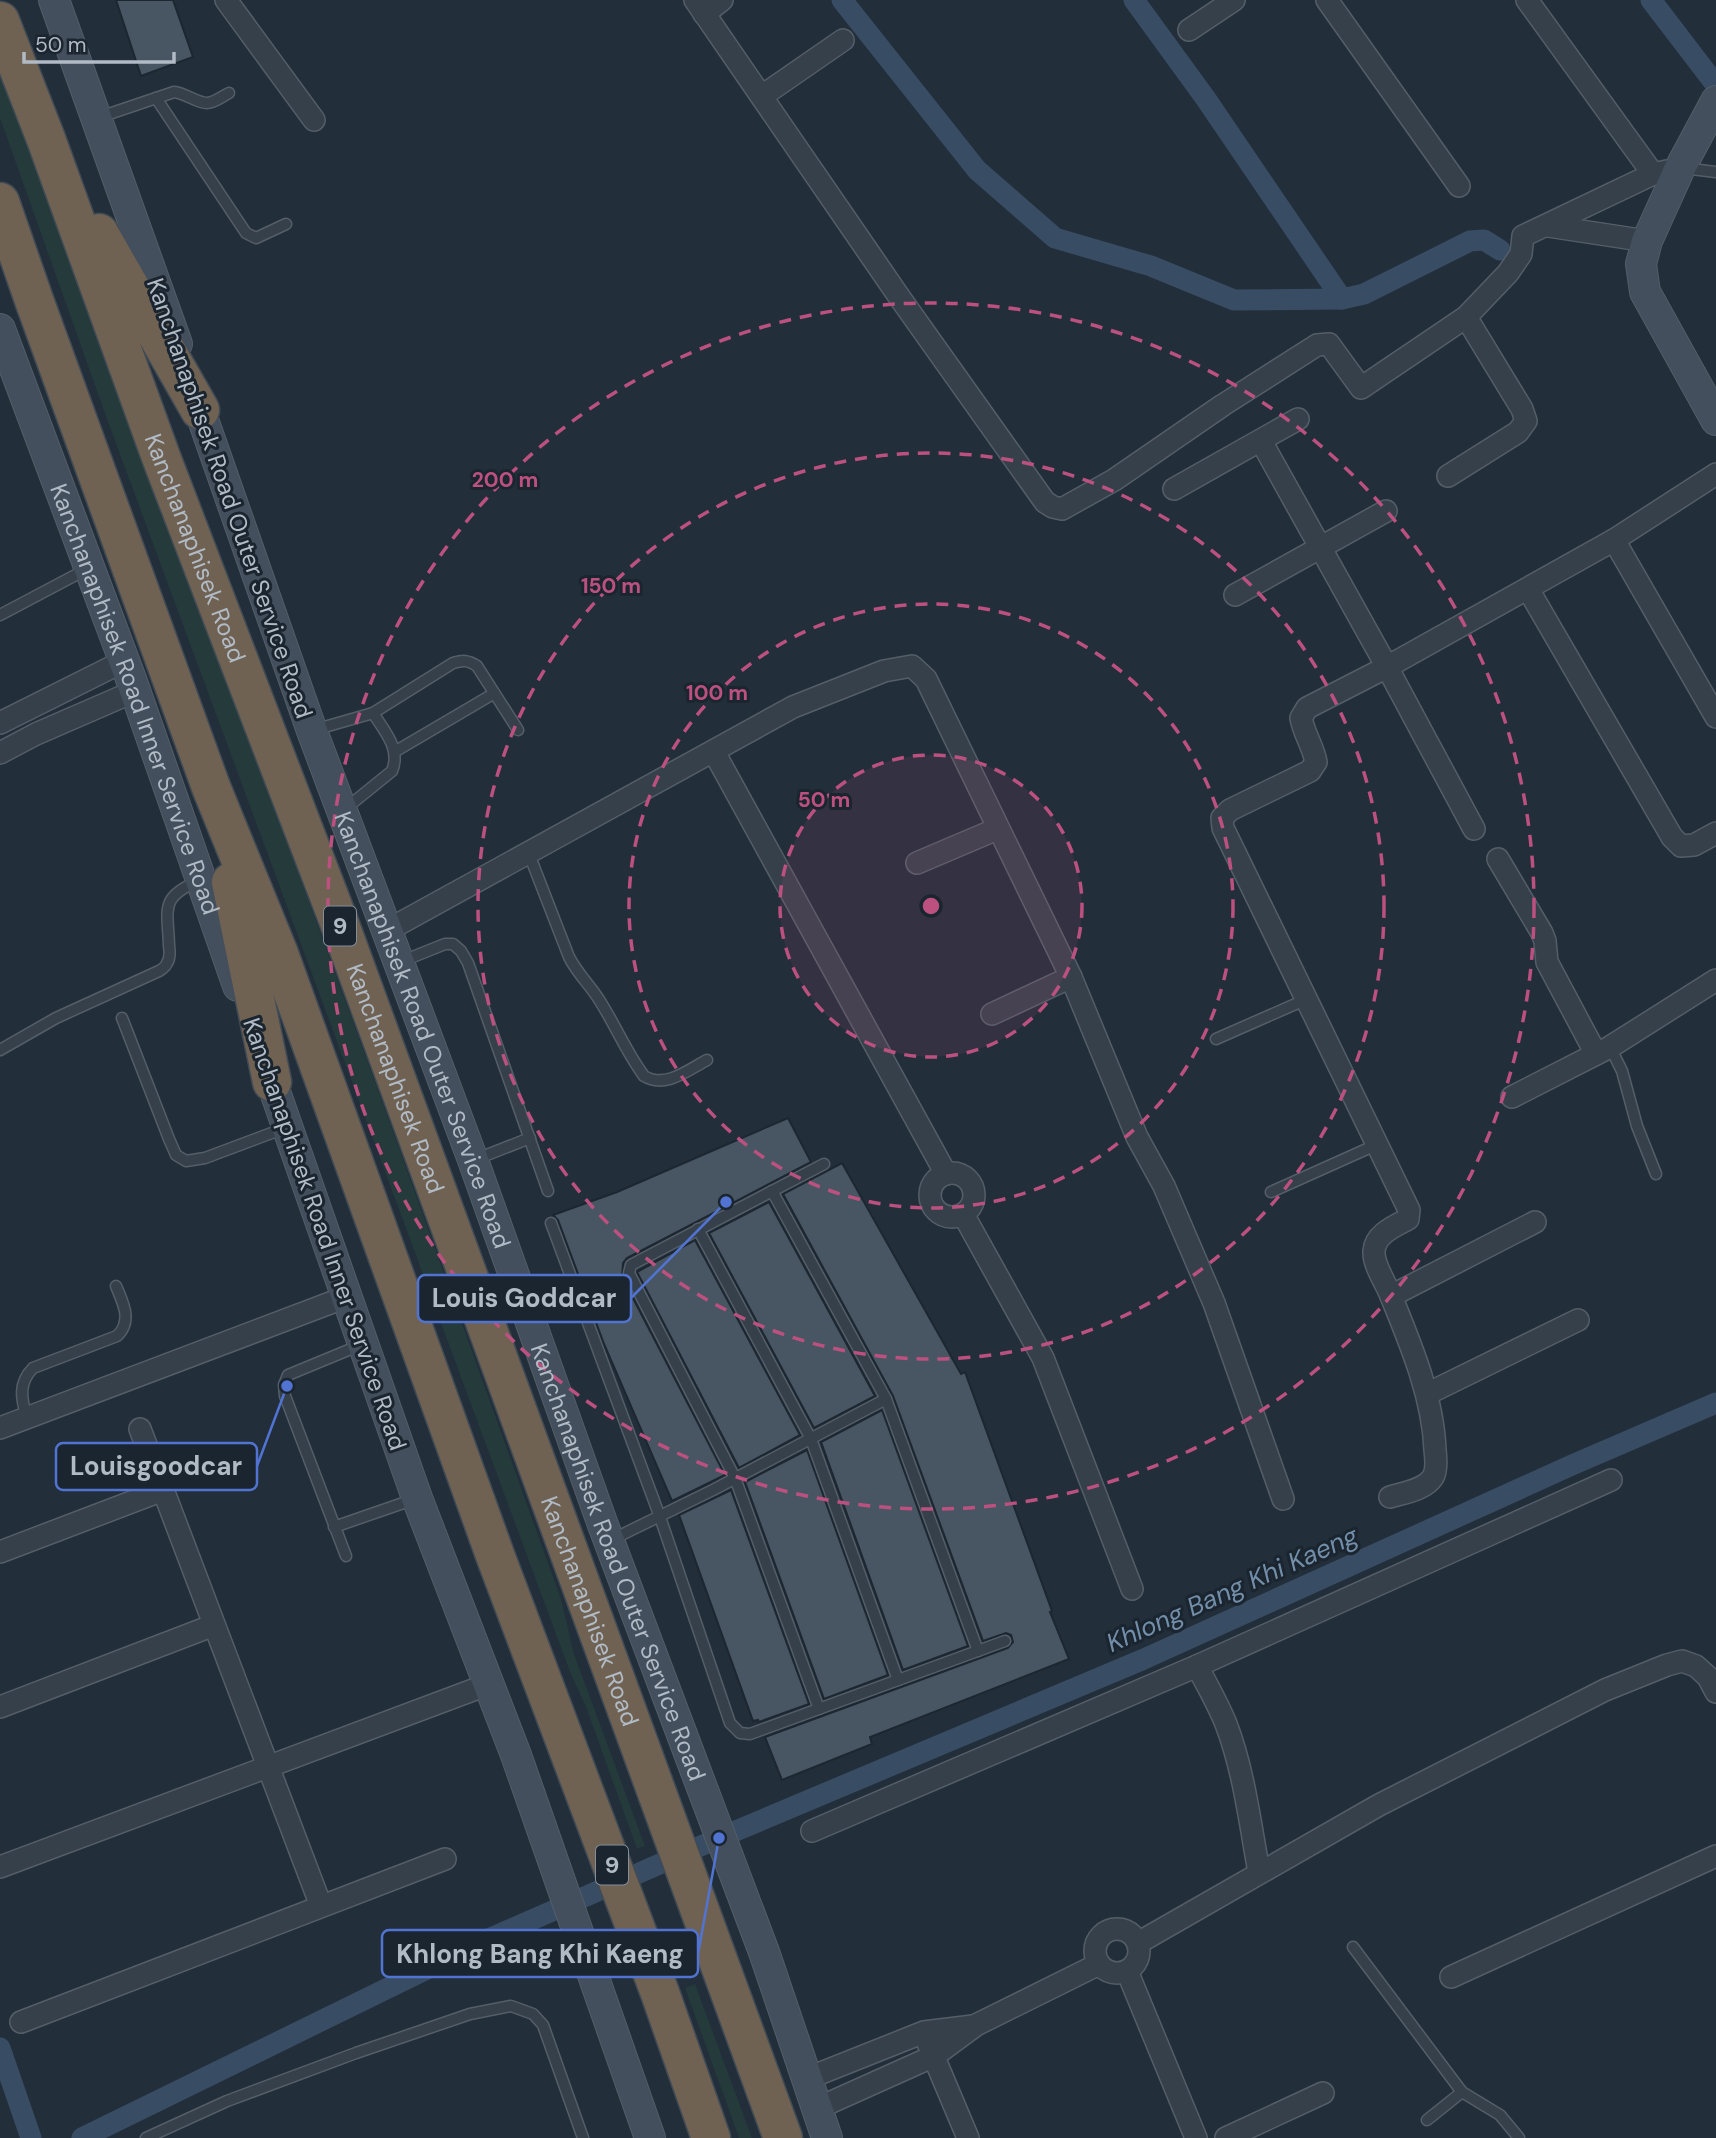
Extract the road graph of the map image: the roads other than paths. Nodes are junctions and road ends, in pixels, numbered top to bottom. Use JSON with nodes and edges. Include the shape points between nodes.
{"nodes":[{"id":1,"x":54,"y":0,"type":"edge"},
{"id":2,"x":226,"y":0,"type":"edge"},
{"id":3,"x":722,"y":0,"type":"edge"},
{"id":4,"x":1234,"y":0,"type":"edge"},
{"id":5,"x":1327,"y":0,"type":"edge"},
{"id":6,"x":1527,"y":0,"type":"edge"},
{"id":7,"x":699,"y":7,"type":"edge"},
{"id":8,"x":0,"y":21,"type":"edge"},
{"id":9,"x":1189,"y":30,"type":"dead end"},
{"id":10,"x":843,"y":40,"type":"dead end"},
{"id":11,"x":229,"y":93,"type":"dead end"},
{"id":12,"x":762,"y":96,"type":"junction"},
{"id":13,"x":156,"y":97,"type":"junction"},
{"id":14,"x":1715,"y":103,"type":"edge"},
{"id":15,"x":96,"y":118,"type":"junction"},
{"id":16,"x":314,"y":120,"type":"dead end"},
{"id":17,"x":46,"y":139,"type":"junction"},
{"id":18,"x":1667,"y":171,"type":"junction"},
{"id":19,"x":1716,"y":172,"type":"edge"},
{"id":20,"x":1459,"y":186,"type":"dead end"},
{"id":21,"x":0,"y":202,"type":"edge"},
{"id":22,"x":286,"y":224,"type":"dead end"},
{"id":23,"x":1548,"y":226,"type":"junction"},
{"id":24,"x":1647,"y":241,"type":"junction"},
{"id":25,"x":0,"y":243,"type":"edge"},
{"id":26,"x":34,"y":300,"type":"junction"},
{"id":27,"x":1466,"y":317,"type":"junction"},
{"id":28,"x":0,"y":329,"type":"edge"},
{"id":29,"x":200,"y":410,"type":"junction"},
{"id":30,"x":1298,"y":419,"type":"dead end"},
{"id":31,"x":1716,"y":420,"type":"edge"},
{"id":32,"x":1261,"y":441,"type":"junction"},
{"id":33,"x":1716,"y":474,"type":"edge"},
{"id":34,"x":1448,"y":476,"type":"dead end"},
{"id":35,"x":1174,"y":489,"type":"dead end"},
{"id":36,"x":1386,"y":512,"type":"dead end"},
{"id":37,"x":1614,"y":540,"type":"junction"},
{"id":38,"x":1321,"y":549,"type":"junction"},
{"id":39,"x":90,"y":567,"type":"junction"},
{"id":40,"x":1528,"y":589,"type":"junction"},
{"id":41,"x":1235,"y":595,"type":"dead end"},
{"id":42,"x":0,"y":615,"type":"edge"},
{"id":43,"x":124,"y":661,"type":"junction"},
{"id":44,"x":1387,"y":667,"type":"junction"},
{"id":45,"x":135,"y":691,"type":"junction"},
{"id":46,"x":493,"y":694,"type":"junction"},
{"id":47,"x":373,"y":713,"type":"junction"},
{"id":48,"x":1716,"y":716,"type":"edge"},
{"id":49,"x":0,"y":723,"type":"edge"},
{"id":50,"x":518,"y":730,"type":"dead end"},
{"id":51,"x":312,"y":731,"type":"junction"},
{"id":52,"x":396,"y":751,"type":"junction"},
{"id":53,"x":0,"y":752,"type":"edge"},
{"id":54,"x":714,"y":752,"type":"junction"},
{"id":55,"x":211,"y":787,"type":"junction"},
{"id":56,"x":342,"y":811,"type":"junction"},
{"id":57,"x":997,"y":829,"type":"junction"},
{"id":58,"x":1474,"y":829,"type":"dead end"},
{"id":59,"x":1716,"y":834,"type":"edge"},
{"id":60,"x":529,"y":854,"type":"junction"},
{"id":61,"x":1498,"y":859,"type":"dead end"},
{"id":62,"x":917,"y":863,"type":"dead end"},
{"id":63,"x":201,"y":880,"type":"junction"},
{"id":64,"x":388,"y":930,"type":"junction"},
{"id":65,"x":400,"y":961,"type":"junction"},
{"id":66,"x":1071,"y":977,"type":"junction"},
{"id":67,"x":1716,"y":980,"type":"edge"},
{"id":68,"x":1307,"y":999,"type":"junction"},
{"id":69,"x":992,"y":1014,"type":"dead end"},
{"id":70,"x":122,"y":1018,"type":"dead end"},
{"id":71,"x":1216,"y":1039,"type":"dead end"},
{"id":72,"x":0,"y":1050,"type":"edge"},
{"id":73,"x":1603,"y":1050,"type":"junction"},
{"id":74,"x":707,"y":1059,"type":"dead end"},
{"id":75,"x":272,"y":1082,"type":"junction"},
{"id":76,"x":1512,"y":1097,"type":"dead end"},
{"id":77,"x":287,"y":1127,"type":"junction"},
{"id":78,"x":530,"y":1138,"type":"junction"},
{"id":79,"x":1378,"y":1144,"type":"junction"},
{"id":80,"x":473,"y":1160,"type":"junction"},
{"id":81,"x":824,"y":1164,"type":"dead end"},
{"id":82,"x":946,"y":1174,"type":"junction"},
{"id":83,"x":1656,"y":1174,"type":"dead end"},
{"id":84,"x":548,"y":1191,"type":"dead end"},
{"id":85,"x":772,"y":1191,"type":"junction"},
{"id":86,"x":1271,"y":1192,"type":"dead end"},
{"id":87,"x":963,"y":1213,"type":"junction"},
{"id":88,"x":1535,"y":1222,"type":"dead end"},
{"id":89,"x":551,"y":1223,"type":"dead end"},
{"id":90,"x":698,"y":1229,"type":"junction"},
{"id":91,"x":116,"y":1286,"type":"dead end"},
{"id":92,"x":1391,"y":1296,"type":"junction"},
{"id":93,"x":346,"y":1297,"type":"junction"},
{"id":94,"x":1578,"y":1320,"type":"dead end"},
{"id":95,"x":363,"y":1344,"type":"junction"},
{"id":96,"x":1427,"y":1394,"type":"junction"},
{"id":97,"x":886,"y":1399,"type":"junction"},
{"id":98,"x":27,"y":1418,"type":"junction"},
{"id":99,"x":0,"y":1428,"type":"edge"},
{"id":100,"x":140,"y":1429,"type":"dead end"},
{"id":101,"x":811,"y":1439,"type":"junction"},
{"id":102,"x":735,"y":1478,"type":"junction"},
{"id":103,"x":1611,"y":1479,"type":"dead end"},
{"id":104,"x":163,"y":1490,"type":"junction"},
{"id":105,"x":1390,"y":1497,"type":"dead end"},
{"id":106,"x":417,"y":1498,"type":"junction"},
{"id":107,"x":1283,"y":1499,"type":"dead end"},
{"id":108,"x":660,"y":1517,"type":"junction"},
{"id":109,"x":334,"y":1527,"type":"junction"},
{"id":110,"x":609,"y":1541,"type":"junction"},
{"id":111,"x":0,"y":1552,"type":"edge"},
{"id":112,"x":346,"y":1556,"type":"dead end"},
{"id":113,"x":1132,"y":1589,"type":"dead end"},
{"id":114,"x":214,"y":1625,"type":"junction"},
{"id":115,"x":1005,"y":1641,"type":"dead end"},
{"id":116,"x":978,"y":1651,"type":"junction"},
{"id":117,"x":1197,"y":1666,"type":"junction"},
{"id":118,"x":898,"y":1680,"type":"junction"},
{"id":119,"x":489,"y":1684,"type":"junction"},
{"id":120,"x":1716,"y":1692,"type":"edge"},
{"id":121,"x":0,"y":1707,"type":"edge"},
{"id":122,"x":819,"y":1709,"type":"junction"},
{"id":123,"x":268,"y":1767,"type":"junction"},
{"id":124,"x":812,"y":1831,"type":"dead end"},
{"id":125,"x":1716,"y":1856,"type":"edge"},
{"id":126,"x":445,"y":1859,"type":"dead end"},
{"id":127,"x":0,"y":1867,"type":"edge"},
{"id":128,"x":1259,"y":1872,"type":"junction"},
{"id":129,"x":321,"y":1906,"type":"junction"},
{"id":130,"x":1138,"y":1942,"type":"junction"},
{"id":131,"x":1353,"y":1947,"type":"dead end"},
{"id":132,"x":1099,"y":1964,"type":"junction"},
{"id":133,"x":1127,"y":1971,"type":"junction"},
{"id":134,"x":1451,"y":1977,"type":"dead end"},
{"id":135,"x":21,"y":2022,"type":"dead end"},
{"id":136,"x":976,"y":2025,"type":"junction"},
{"id":137,"x":924,"y":2032,"type":"junction"},
{"id":138,"x":934,"y":2056,"type":"junction"},
{"id":139,"x":806,"y":2079,"type":"junction"},
{"id":140,"x":1323,"y":2092,"type":"dead end"},
{"id":141,"x":1462,"y":2092,"type":"junction"},
{"id":142,"x":816,"y":2109,"type":"junction"},
{"id":143,"x":1427,"y":2120,"type":"dead end"},
{"id":144,"x":146,"y":2138,"type":"edge"},
{"id":145,"x":583,"y":2138,"type":"edge"},
{"id":146,"x":650,"y":2138,"type":"edge"},
{"id":147,"x":711,"y":2138,"type":"edge"},
{"id":148,"x":783,"y":2138,"type":"edge"},
{"id":149,"x":827,"y":2138,"type":"edge"},
{"id":150,"x":968,"y":2138,"type":"edge"},
{"id":151,"x":1196,"y":2138,"type":"edge"},
{"id":152,"x":1226,"y":2138,"type":"edge"},
{"id":153,"x":1519,"y":2138,"type":"edge"}],
"edges":[{"from":1,"to":15,"type":"main road","name":"Kanchanaphisek Road Outer Service Road"},
{"from":2,"to":16,"type":"street"},
{"from":3,"to":7,"type":"street"},
{"from":4,"to":9,"type":"street"},
{"from":5,"to":20,"type":"street"},
{"from":6,"to":18,"type":"street"},
{"from":7,"to":12,"type":"street"},
{"from":8,"to":17,"type":"highway","name":"Kanchanaphisek Road","number":"9"},
{"from":10,"to":12,"type":"street"},
{"from":11,"to":13,"type":"lane","via":[[210,103],[184,93]]},
{"from":12,"to":27,"type":"street","via":[[900,298],[1045,502],[1053,507],[1062,509],[1114,480],[1317,345],[1329,344],[1361,388]]},
{"from":13,"to":15,"type":"lane"},
{"from":13,"to":22,"type":"lane","via":[[247,233],[256,237]]},
{"from":14,"to":18,"type":"main road"},
{"from":15,"to":29,"type":"main road","name":"Kanchanaphisek Road Outer Service Road"},
{"from":17,"to":29,"type":"highway"},
{"from":17,"to":148,"type":"highway","name":"Kanchanaphisek Road","number":"9","via":[[161,457],[339,922]]},
{"from":18,"to":19,"type":"lane"},
{"from":18,"to":23,"type":"street"},
{"from":18,"to":24,"type":"main road"},
{"from":21,"to":26,"type":"highway","number":"9"},
{"from":23,"to":24,"type":"street"},
{"from":23,"to":27,"type":"street","via":[[1523,236],[1521,254],[1508,273]]},
{"from":24,"to":31,"type":"main road","via":[[1641,264],[1645,292]]},
{"from":25,"to":26,"type":"highway"},
{"from":26,"to":55,"type":"highway","number":"9"},
{"from":27,"to":34,"type":"street","via":[[1526,421],[1518,432]]},
{"from":28,"to":39,"type":"main road","name":"Kanchanaphisek Road Inner Service Road"},
{"from":29,"to":51,"type":"main road","name":"Kanchanaphisek Road Outer Service Road"},
{"from":30,"to":32,"type":"street"},
{"from":32,"to":35,"type":"street"},
{"from":32,"to":38,"type":"street"},
{"from":33,"to":37,"type":"street"},
{"from":36,"to":38,"type":"street"},
{"from":37,"to":40,"type":"street"},
{"from":37,"to":48,"type":"street"},
{"from":38,"to":41,"type":"street"},
{"from":38,"to":44,"type":"street"},
{"from":39,"to":42,"type":"lane"},
{"from":39,"to":43,"type":"main road","name":"Kanchanaphisek Road Inner Service Road"},
{"from":40,"to":44,"type":"street"},
{"from":40,"to":59,"type":"street","via":[[1672,837],[1681,846],[1695,845]]},
{"from":43,"to":45,"type":"main road","name":"Kanchanaphisek Road Inner Service Road"},
{"from":43,"to":49,"type":"street"},
{"from":44,"to":58,"type":"street"},
{"from":44,"to":68,"type":"street","via":[[1307,708],[1301,718],[1314,752],[1310,771],[1222,818]]},
{"from":45,"to":53,"type":"street"},
{"from":45,"to":63,"type":"main road","name":"Kanchanaphisek Road Inner Service Road"},
{"from":46,"to":47,"type":"lane","via":[[477,666],[461,660]]},
{"from":46,"to":50,"type":"lane"},
{"from":46,"to":52,"type":"lane"},
{"from":47,"to":51,"type":"lane"},
{"from":47,"to":52,"type":"lane"},
{"from":51,"to":56,"type":"main road","name":"Kanchanaphisek Road Outer Service Road"},
{"from":52,"to":56,"type":"lane","via":[[391,771]]},
{"from":54,"to":57,"type":"street","via":[[802,703],[884,671],[912,666],[926,679]]},
{"from":54,"to":60,"type":"street"},
{"from":54,"to":82,"type":"street"},
{"from":55,"to":75,"type":"highway"},
{"from":55,"to":147,"type":"highway","number":"9","via":[[279,954]]},
{"from":56,"to":64,"type":"main road","name":"Kanchanaphisek Road Outer Service Road"},
{"from":57,"to":62,"type":"street"},
{"from":57,"to":66,"type":"street"},
{"from":60,"to":64,"type":"street"},
{"from":60,"to":74,"type":"lane","via":[[569,957],[644,1076],[668,1080]]},
{"from":61,"to":73,"type":"street","via":[[1542,933],[1547,962]]},
{"from":63,"to":72,"type":"lane","via":[[180,889],[167,906],[170,951],[168,963],[159,971],[56,1018]]},
{"from":63,"to":75,"type":"main road","name":"Kanchanaphisek Road Inner Service Road"},
{"from":64,"to":65,"type":"main road","name":"Kanchanaphisek Road Outer Service Road"},
{"from":65,"to":78,"type":"lane","via":[[445,944],[461,951]]},
{"from":65,"to":80,"type":"main road","name":"Kanchanaphisek Road Outer Service Road"},
{"from":66,"to":69,"type":"street"},
{"from":66,"to":107,"type":"street","via":[[1214,1303]]},
{"from":67,"to":73,"type":"street"},
{"from":68,"to":71,"type":"lane"},
{"from":68,"to":79,"type":"street"},
{"from":70,"to":77,"type":"lane","via":[[176,1155],[186,1161],[205,1158]]},
{"from":73,"to":76,"type":"street"},
{"from":73,"to":83,"type":"lane","via":[[1622,1071]]},
{"from":75,"to":77,"type":"main road","name":"Kanchanaphisek Road Inner Service Road"},
{"from":77,"to":93,"type":"main road","name":"Kanchanaphisek Road Inner Service Road"},
{"from":78,"to":80,"type":"lane"},
{"from":78,"to":84,"type":"lane"},
{"from":79,"to":86,"type":"lane"},
{"from":79,"to":92,"type":"street","via":[[1409,1210],[1408,1219],[1385,1233],[1374,1251]]},
{"from":80,"to":110,"type":"main road","name":"Kanchanaphisek Road Outer Service Road"},
{"from":81,"to":85,"type":"lane"},
{"from":82,"to":87,"type":"street","via":[[960,1175],[971,1184],[974,1198]]},
{"from":82,"to":87,"type":"street","via":[[934,1181],[931,1201],[946,1216]]},
{"from":85,"to":90,"type":"lane"},
{"from":85,"to":97,"type":"lane"},
{"from":87,"to":113,"type":"street","via":[[1048,1368]]},
{"from":88,"to":92,"type":"street"},
{"from":89,"to":108,"type":"lane"},
{"from":90,"to":101,"type":"lane"},
{"from":90,"to":102,"type":"lane","via":[[631,1265],[629,1273]]},
{"from":91,"to":98,"type":"lane","via":[[127,1321],[123,1330],[33,1368],[22,1387]]},
{"from":92,"to":96,"type":"street"},
{"from":93,"to":95,"type":"main road","name":"Kanchanaphisek Road Inner Service Road"},
{"from":93,"to":98,"type":"street"},
{"from":94,"to":96,"type":"street"},
{"from":95,"to":106,"type":"main road","name":"Kanchanaphisek Road Inner Service Road"},
{"from":95,"to":109,"type":"lane","via":[[288,1375],[284,1385]]},
{"from":96,"to":105,"type":"street","via":[[1435,1437],[1433,1477],[1421,1487]]},
{"from":97,"to":101,"type":"lane"},
{"from":97,"to":116,"type":"lane"},
{"from":98,"to":99,"type":"street"},
{"from":100,"to":104,"type":"street"},
{"from":101,"to":102,"type":"lane"},
{"from":101,"to":118,"type":"lane"},
{"from":102,"to":108,"type":"lane"},
{"from":102,"to":122,"type":"lane"},
{"from":103,"to":117,"type":"street"},
{"from":104,"to":111,"type":"street"},
{"from":104,"to":114,"type":"street"},
{"from":106,"to":109,"type":"lane"},
{"from":106,"to":119,"type":"main road","name":"Kanchanaphisek Road Inner Service Road"},
{"from":108,"to":110,"type":"lane"},
{"from":108,"to":122,"type":"lane","via":[[730,1723],[750,1734]]},
{"from":109,"to":112,"type":"lane"},
{"from":110,"to":139,"type":"main road","name":"Kanchanaphisek Road Outer Service Road","via":[[764,1952]]},
{"from":114,"to":121,"type":"street"},
{"from":114,"to":123,"type":"street"},
{"from":115,"to":116,"type":"lane"},
{"from":116,"to":118,"type":"lane"},
{"from":117,"to":124,"type":"street"},
{"from":117,"to":128,"type":"street","via":[[1226,1724]]},
{"from":118,"to":122,"type":"lane"},
{"from":119,"to":123,"type":"street"},
{"from":119,"to":146,"type":"main road","name":"Kanchanaphisek Road Inner Service Road"},
{"from":120,"to":128,"type":"street","via":[[1696,1666],[1682,1661],[1667,1665],[1605,1690]]},
{"from":123,"to":127,"type":"street"},
{"from":123,"to":129,"type":"street"},
{"from":125,"to":134,"type":"street"},
{"from":126,"to":129,"type":"street"},
{"from":128,"to":130,"type":"street"},
{"from":129,"to":135,"type":"street"},
{"from":130,"to":132,"type":"street","via":[[1126,1931],[1110,1930],[1095,1948]]},
{"from":130,"to":133,"type":"street","via":[[1139,1957]]},
{"from":131,"to":141,"type":"lane"},
{"from":132,"to":133,"type":"street","via":[[1112,1973]]},
{"from":132,"to":136,"type":"street"},
{"from":133,"to":151,"type":"street"},
{"from":136,"to":137,"type":"street"},
{"from":136,"to":138,"type":"street"},
{"from":137,"to":138,"type":"street"},
{"from":137,"to":139,"type":"street"},
{"from":138,"to":142,"type":"street"},
{"from":138,"to":150,"type":"street"},
{"from":139,"to":142,"type":"main road","name":"Kanchanaphisek Road Outer Service Road"},
{"from":140,"to":152,"type":"street"},
{"from":141,"to":143,"type":"lane"},
{"from":141,"to":153,"type":"lane","via":[[1500,2115]]},
{"from":142,"to":149,"type":"main road","name":"Kanchanaphisek Road Outer Service Road"},
{"from":144,"to":145,"type":"lane","via":[[227,2101],[356,2053],[470,2014],[512,2006],[533,2014],[542,2025]]}]}
